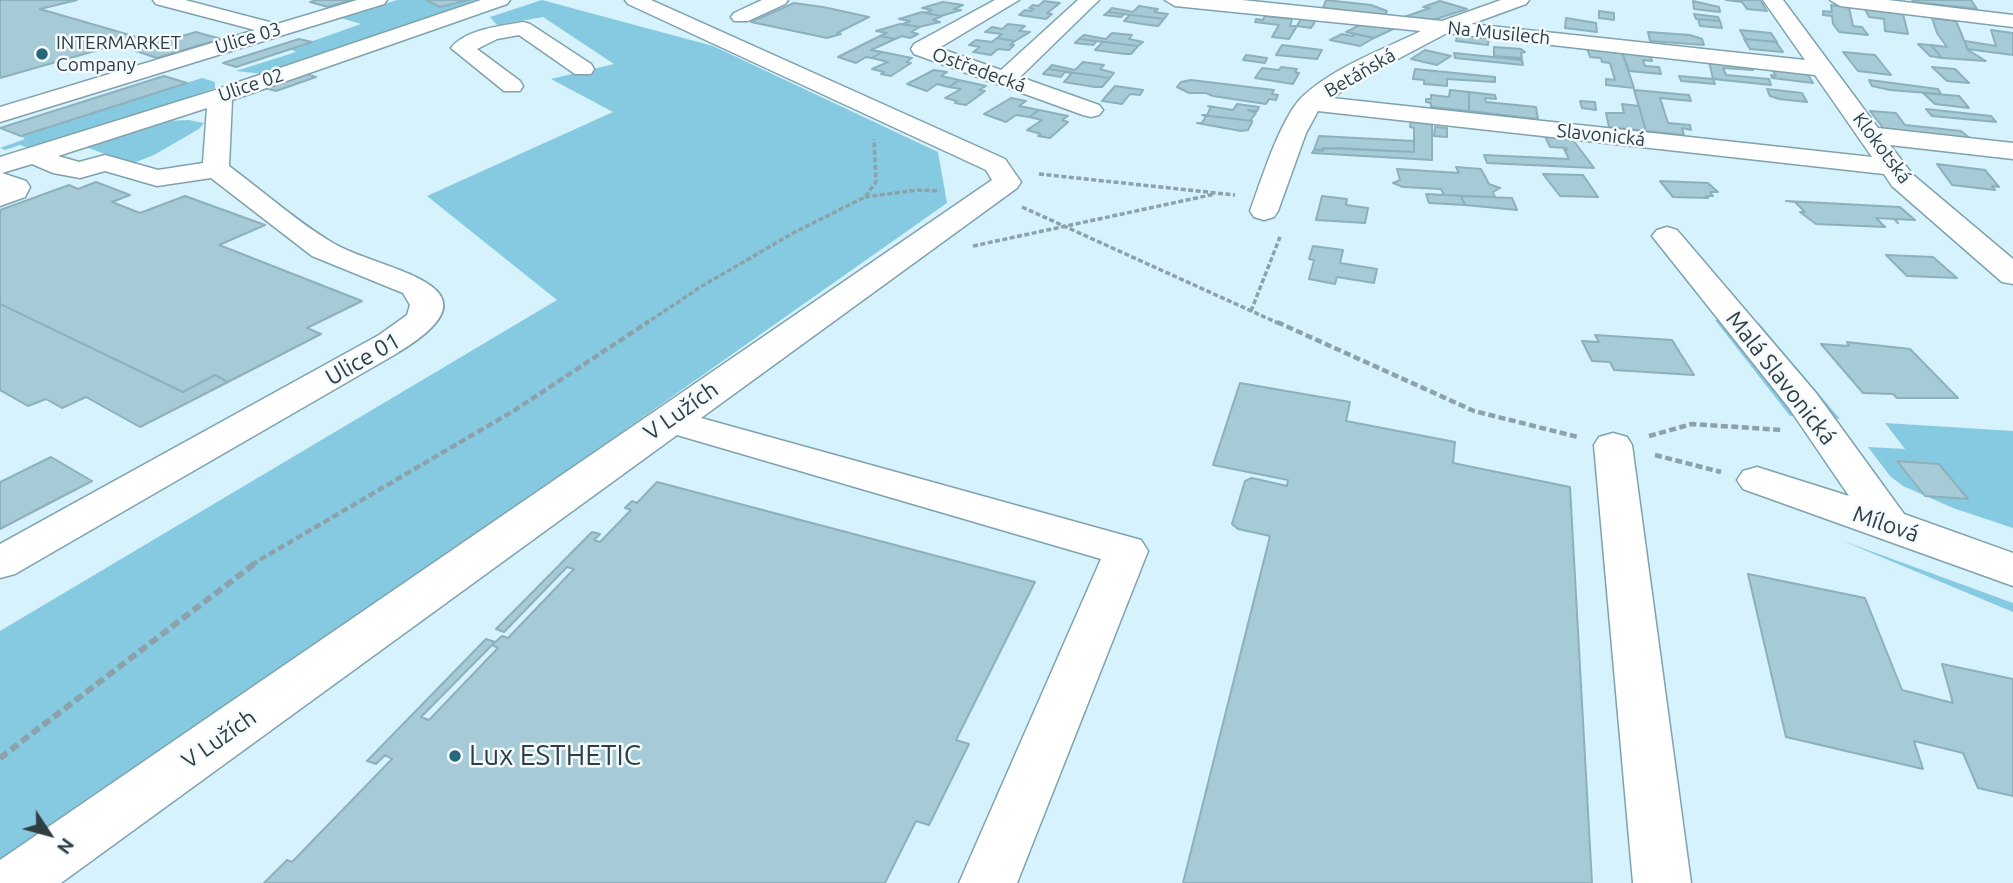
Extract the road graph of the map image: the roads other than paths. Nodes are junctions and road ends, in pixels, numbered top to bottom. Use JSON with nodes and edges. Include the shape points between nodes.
{"nodes":[{"id":1,"x":163,"y":0,"type":"edge"},
{"id":2,"x":376,"y":0,"type":"edge"},
{"id":3,"x":500,"y":0,"type":"edge"},
{"id":4,"x":635,"y":0,"type":"edge"},
{"id":5,"x":778,"y":0,"type":"edge"},
{"id":6,"x":1009,"y":0,"type":"edge"},
{"id":7,"x":1089,"y":0,"type":"edge"},
{"id":8,"x":1175,"y":0,"type":"edge"},
{"id":9,"x":1519,"y":0,"type":"edge"},
{"id":10,"x":1773,"y":0,"type":"edge"},
{"id":11,"x":1840,"y":0,"type":"edge"},
{"id":12,"x":1293,"y":5,"type":"edge"},
{"id":13,"x":449,"y":17,"type":"junction"},
{"id":14,"x":741,"y":17,"type":"dead end"},
{"id":15,"x":2013,"y":21,"type":"edge"},
{"id":16,"x":1444,"y":27,"type":"junction"},
{"id":17,"x":277,"y":30,"type":"junction"},
{"id":18,"x":491,"y":34,"type":"junction"},
{"id":19,"x":168,"y":63,"type":"junction"},
{"id":20,"x":583,"y":69,"type":"dead end"},
{"id":21,"x":1823,"y":69,"type":"junction"},
{"id":22,"x":1004,"y":79,"type":"junction"},
{"id":23,"x":512,"y":86,"type":"dead end"},
{"id":24,"x":234,"y":91,"type":"junction"},
{"id":25,"x":1310,"y":103,"type":"junction"},
{"id":26,"x":1091,"y":110,"type":"dead end"},
{"id":27,"x":0,"y":115,"type":"edge"},
{"id":28,"x":1870,"y":135,"type":"junction"},
{"id":29,"x":2013,"y":151,"type":"edge"},
{"id":30,"x":32,"y":155,"type":"junction"},
{"id":31,"x":0,"y":166,"type":"edge"},
{"id":32,"x":216,"y":169,"type":"junction"},
{"id":33,"x":1897,"y":173,"type":"junction"},
{"id":34,"x":0,"y":181,"type":"edge"},
{"id":35,"x":0,"y":198,"type":"edge"},
{"id":36,"x":1267,"y":201,"type":"road end"},
{"id":37,"x":1667,"y":236,"type":"dead end"},
{"id":38,"x":2013,"y":275,"type":"edge"},
{"id":39,"x":667,"y":420,"type":"junction"},
{"id":40,"x":1613,"y":445,"type":"road end"},
{"id":41,"x":1758,"y":480,"type":"road end"},
{"id":42,"x":1889,"y":524,"type":"junction"},
{"id":43,"x":0,"y":563,"type":"edge"},
{"id":44,"x":2013,"y":570,"type":"edge"},
{"id":45,"x":15,"y":883,"type":"edge"},
{"id":46,"x":988,"y":883,"type":"edge"},
{"id":47,"x":1662,"y":883,"type":"edge"}],
"edges":[{"from":1,"to":17,"type":"street"},
{"from":2,"to":17,"type":"street","name":"Ulice 03"},
{"from":3,"to":13,"type":"street","name":"Ulice 02"},
{"from":4,"to":39,"type":"street","name":"V Lužích","via":[[996,165],[1006,196]]},
{"from":5,"to":14,"type":"street"},
{"from":6,"to":22,"type":"street","name":"Ostředecká","via":[[922,49]]},
{"from":7,"to":22,"type":"street"},
{"from":8,"to":12,"type":"street","name":"Na Musilech"},
{"from":9,"to":16,"type":"street","name":"Betáňská"},
{"from":10,"to":21,"type":"street","name":"Klokotská"},
{"from":11,"to":15,"type":"street"},
{"from":12,"to":16,"type":"street","name":"Na Musilech"},
{"from":13,"to":18,"type":"street"},
{"from":13,"to":24,"type":"street","name":"Ulice 02"},
{"from":16,"to":21,"type":"street","name":"Na Musilech"},
{"from":16,"to":25,"type":"street","name":"Betáňská","via":[[1350,75]]},
{"from":17,"to":19,"type":"street","name":"Ulice 03"},
{"from":18,"to":20,"type":"street","via":[[523,27]]},
{"from":18,"to":23,"type":"street","via":[[462,48]]},
{"from":19,"to":24,"type":"street"},
{"from":19,"to":27,"type":"street","name":"Ulice 03"},
{"from":21,"to":28,"type":"street","name":"Klokotská"},
{"from":22,"to":26,"type":"street","name":"Ostředecká"},
{"from":24,"to":30,"type":"street","name":"Ulice 02"},
{"from":24,"to":32,"type":"street"},
{"from":25,"to":33,"type":"street","name":"Slavonická"},
{"from":25,"to":36,"type":"street","name":"Betáňská","via":[[1293,133]]},
{"from":28,"to":29,"type":"street"},
{"from":28,"to":33,"type":"street","name":"Klokotská"},
{"from":30,"to":31,"type":"street","name":"Ulice 02"},
{"from":30,"to":32,"type":"street","via":[[62,167],[80,170],[105,163],[157,178]]},
{"from":32,"to":43,"type":"street","name":"Ulice 01","via":[[323,250],[414,286],[425,297],[424,317],[382,348]]},
{"from":33,"to":38,"type":"street","name":"Klokotská"},
{"from":34,"to":35,"type":"street","via":[[16,187]]},
{"from":37,"to":42,"type":"street","name":"Malá Slavonická","via":[[1821,425]]},
{"from":39,"to":45,"type":"street","name":"V Lužích"},
{"from":39,"to":46,"type":"street","via":[[1126,551]]},
{"from":40,"to":47,"type":"street"},
{"from":41,"to":42,"type":"street","name":"Mílová"},
{"from":42,"to":44,"type":"street","name":"Mílová"}]}
